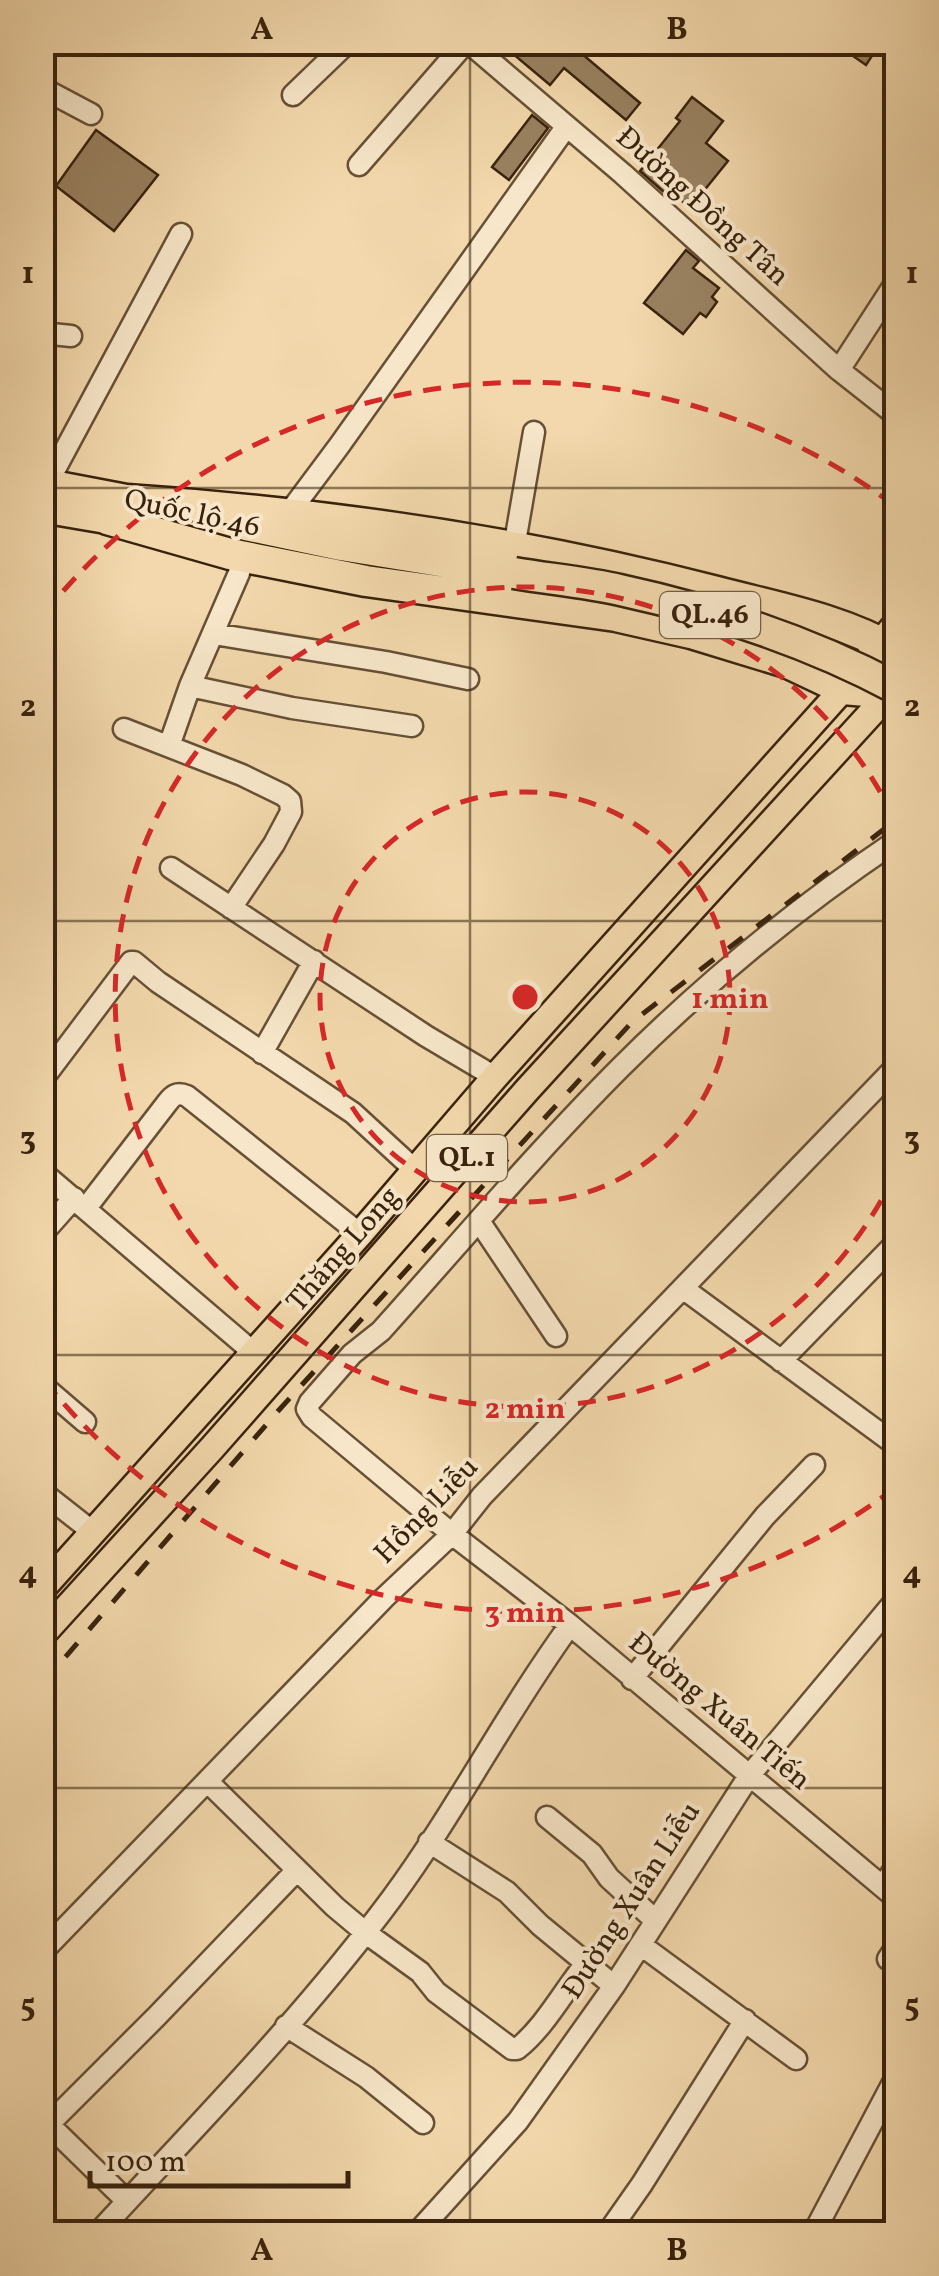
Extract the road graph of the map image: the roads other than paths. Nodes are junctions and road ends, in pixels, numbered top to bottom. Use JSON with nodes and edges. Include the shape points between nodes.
{"nodes":[{"id":1,"x":348,"y":42,"type":"edge"},
{"id":2,"x":467,"y":42,"type":"edge"},
{"id":3,"x":42,"y":88,"type":"edge"},
{"id":4,"x":293,"y":95,"type":"dead end"},
{"id":5,"x":91,"y":114,"type":"dead end"},
{"id":6,"x":566,"y":127,"type":"junction"},
{"id":7,"x":360,"y":166,"type":"dead end"},
{"id":8,"x":181,"y":234,"type":"dead end"},
{"id":9,"x":896,"y":282,"type":"edge"},
{"id":10,"x":42,"y":333,"type":"edge"},
{"id":11,"x":71,"y":336,"type":"dead end"},
{"id":12,"x":840,"y":370,"type":"junction"},
{"id":13,"x":896,"y":415,"type":"edge"},
{"id":14,"x":534,"y":432,"type":"dead end"},
{"id":15,"x":44,"y":492,"type":"edge"},
{"id":16,"x":117,"y":509,"type":"junction"},
{"id":17,"x":289,"y":512,"type":"junction"},
{"id":18,"x":242,"y":556,"type":"junction"},
{"id":19,"x":514,"y":560,"type":"junction"},
{"id":20,"x":214,"y":634,"type":"junction"},
{"id":21,"x":891,"y":639,"type":"edge"},
{"id":22,"x":468,"y":680,"type":"dead end"},
{"id":23,"x":190,"y":686,"type":"junction"},
{"id":24,"x":844,"y":689,"type":"junction"},
{"id":25,"x":894,"y":689,"type":"edge"},
{"id":26,"x":412,"y":726,"type":"dead end"},
{"id":27,"x":124,"y":729,"type":"dead end"},
{"id":28,"x":168,"y":746,"type":"junction"},
{"id":29,"x":896,"y":841,"type":"edge"},
{"id":30,"x":171,"y":868,"type":"dead end"},
{"id":31,"x":231,"y":908,"type":"junction"},
{"id":32,"x":314,"y":961,"type":"junction"},
{"id":33,"x":262,"y":1053,"type":"junction"},
{"id":34,"x":895,"y":1071,"type":"edge"},
{"id":35,"x":494,"y":1077,"type":"junction"},
{"id":36,"x":42,"y":1080,"type":"edge"},
{"id":37,"x":416,"y":1170,"type":"junction"},
{"id":38,"x":42,"y":1172,"type":"edge"},
{"id":39,"x":80,"y":1203,"type":"junction"},
{"id":40,"x":480,"y":1221,"type":"junction"},
{"id":41,"x":42,"y":1234,"type":"edge"},
{"id":42,"x":360,"y":1234,"type":"junction"},
{"id":43,"x":896,"y":1243,"type":"edge"},
{"id":44,"x":384,"y":1254,"type":"junction"},
{"id":45,"x":684,"y":1289,"type":"junction"},
{"id":46,"x":556,"y":1336,"type":"dead end"},
{"id":47,"x":252,"y":1352,"type":"junction"},
{"id":48,"x":782,"y":1361,"type":"junction"},
{"id":49,"x":42,"y":1385,"type":"edge"},
{"id":50,"x":85,"y":1422,"type":"dead end"},
{"id":51,"x":896,"y":1444,"type":"edge"},
{"id":52,"x":814,"y":1465,"type":"dead end"},
{"id":53,"x":42,"y":1492,"type":"edge"},
{"id":54,"x":92,"y":1532,"type":"junction"},
{"id":55,"x":452,"y":1534,"type":"junction"},
{"id":56,"x":42,"y":1588,"type":"edge"},
{"id":57,"x":896,"y":1600,"type":"edge"},
{"id":58,"x":570,"y":1626,"type":"junction"},
{"id":59,"x":42,"y":1635,"type":"edge"},
{"id":60,"x":632,"y":1679,"type":"junction"},
{"id":61,"x":748,"y":1776,"type":"junction"},
{"id":62,"x":208,"y":1782,"type":"junction"},
{"id":63,"x":547,"y":1818,"type":"dead end"},
{"id":64,"x":429,"y":1842,"type":"junction"},
{"id":65,"x":896,"y":1866,"type":"edge"},
{"id":66,"x":296,"y":1870,"type":"junction"},
{"id":67,"x":890,"y":1892,"type":"edge"},
{"id":68,"x":656,"y":1922,"type":"junction"},
{"id":69,"x":366,"y":1932,"type":"junction"},
{"id":70,"x":640,"y":1944,"type":"junction"},
{"id":71,"x":42,"y":1952,"type":"edge"},
{"id":72,"x":586,"y":1962,"type":"junction"},
{"id":73,"x":614,"y":1986,"type":"junction"},
{"id":74,"x":745,"y":2020,"type":"junction"},
{"id":75,"x":286,"y":2026,"type":"junction"},
{"id":76,"x":796,"y":2059,"type":"dead end"},
{"id":77,"x":896,"y":2077,"type":"edge"},
{"id":78,"x":46,"y":2121,"type":"edge"},
{"id":79,"x":423,"y":2123,"type":"dead end"},
{"id":80,"x":126,"y":2201,"type":"junction"},
{"id":81,"x":96,"y":2234,"type":"edge"},
{"id":82,"x":416,"y":2234,"type":"edge"},
{"id":83,"x":608,"y":2234,"type":"edge"},
{"id":84,"x":813,"y":2234,"type":"edge"}],
"edges":[{"from":1,"to":4,"type":"street"},
{"from":2,"to":6,"type":"street","name":"Đường Đồng Tân"},
{"from":2,"to":7,"type":"street"},
{"from":3,"to":5,"type":"street"},
{"from":6,"to":12,"type":"street","name":"Đường Đồng Tân"},
{"from":6,"to":17,"type":"street"},
{"from":8,"to":15,"type":"street"},
{"from":9,"to":12,"type":"street"},
{"from":10,"to":11,"type":"street"},
{"from":12,"to":13,"type":"street","name":"Đường Đồng Tân"},
{"from":14,"to":19,"type":"street"},
{"from":15,"to":16,"type":"highway","name":"Quốc lộ 46","number":"QL.46"},
{"from":16,"to":17,"type":"highway"},
{"from":16,"to":18,"type":"highway"},
{"from":16,"to":19,"type":"highway","name":"Quốc lộ 46","number":"QL.46","via":[[341,546]]},
{"from":17,"to":19,"type":"highway"},
{"from":18,"to":20,"type":"street"},
{"from":18,"to":24,"type":"highway","via":[[366,582],[616,616],[786,662]]},
{"from":19,"to":21,"type":"highway","via":[[619,567]]},
{"from":19,"to":25,"type":"highway","number":"QL.46","bridge":true,"via":[[772,632]]},
{"from":20,"to":22,"type":"street"},
{"from":20,"to":23,"type":"street"},
{"from":21,"to":24,"type":"main road","name":"Thăng Long","number":"QL.1"},
{"from":23,"to":26,"type":"street"},
{"from":23,"to":28,"type":"street"},
{"from":24,"to":25,"type":"highway"},
{"from":24,"to":35,"type":"main road","name":"Thăng Long","number":"QL.1"},
{"from":25,"to":44,"type":"main road","name":"Thăng Long","number":"QL.1"},
{"from":27,"to":28,"type":"street"},
{"from":28,"to":31,"type":"street","via":[[290,801],[274,844]]},
{"from":29,"to":40,"type":"street","via":[[754,947],[669,1022]]},
{"from":30,"to":31,"type":"street"},
{"from":31,"to":32,"type":"street"},
{"from":32,"to":33,"type":"street"},
{"from":32,"to":35,"type":"street"},
{"from":33,"to":36,"type":"street","via":[[131,962]]},
{"from":33,"to":37,"type":"street","via":[[353,1112]]},
{"from":34,"to":45,"type":"street","name":"Hồng Liễu"},
{"from":35,"to":37,"type":"main road","name":"Thăng Long","number":"QL.1"},
{"from":37,"to":42,"type":"main road","name":"Thăng Long","number":"QL.1"},
{"from":38,"to":39,"type":"street"},
{"from":39,"to":41,"type":"street"},
{"from":39,"to":42,"type":"street","via":[[173,1095],[181,1094]]},
{"from":39,"to":47,"type":"street"},
{"from":40,"to":46,"type":"street"},
{"from":40,"to":55,"type":"street","name":"Đường Xuân Tiến","via":[[352,1354],[307,1411]]},
{"from":42,"to":44,"type":"main road"},
{"from":42,"to":47,"type":"main road","name":"Thăng Long","number":"QL.1"},
{"from":43,"to":48,"type":"street"},
{"from":44,"to":59,"type":"main road","name":"Thăng Long","number":"QL.1"},
{"from":45,"to":48,"type":"street"},
{"from":45,"to":55,"type":"street","name":"Hồng Liễu"},
{"from":47,"to":54,"type":"main road","name":"Thăng Long","number":"QL.1"},
{"from":48,"to":51,"type":"street"},
{"from":49,"to":50,"type":"street"},
{"from":52,"to":60,"type":"street"},
{"from":53,"to":54,"type":"street"},
{"from":54,"to":56,"type":"main road","name":"Thăng Long","number":"QL.1"},
{"from":55,"to":58,"type":"street","name":"Đường Xuân Tiến"},
{"from":55,"to":62,"type":"street","name":"Hồng Liễu"},
{"from":57,"to":61,"type":"street","name":"Đường Xuân Liễu"},
{"from":58,"to":60,"type":"street","name":"Đường Xuân Tiến"},
{"from":58,"to":64,"type":"street"},
{"from":60,"to":61,"type":"street","name":"Đường Xuân Tiến"},
{"from":61,"to":67,"type":"street","name":"Đường Xuân Tiến"},
{"from":61,"to":68,"type":"street","name":"Đường Xuân Liễu"},
{"from":62,"to":66,"type":"street"},
{"from":62,"to":71,"type":"street","name":"Hồng Liễu"},
{"from":63,"to":68,"type":"street","via":[[592,1854]]},
{"from":64,"to":69,"type":"street"},
{"from":64,"to":72,"type":"street","via":[[507,1892]]},
{"from":65,"to":67,"type":"street"},
{"from":66,"to":69,"type":"street"},
{"from":66,"to":78,"type":"street"},
{"from":68,"to":70,"type":"street","name":"Đường Xuân Liễu"},
{"from":69,"to":72,"type":"street","via":[[517,2050]]},
{"from":69,"to":75,"type":"street"},
{"from":70,"to":73,"type":"street","name":"Đường Xuân Liễu"},
{"from":70,"to":74,"type":"street"},
{"from":72,"to":73,"type":"street"},
{"from":73,"to":82,"type":"street","name":"Đường Xuân Liễu","via":[[518,2121]]},
{"from":74,"to":76,"type":"street"},
{"from":74,"to":83,"type":"street"},
{"from":75,"to":79,"type":"street"},
{"from":75,"to":80,"type":"street"},
{"from":77,"to":84,"type":"street"},
{"from":78,"to":80,"type":"street"},
{"from":80,"to":81,"type":"street"}]}
